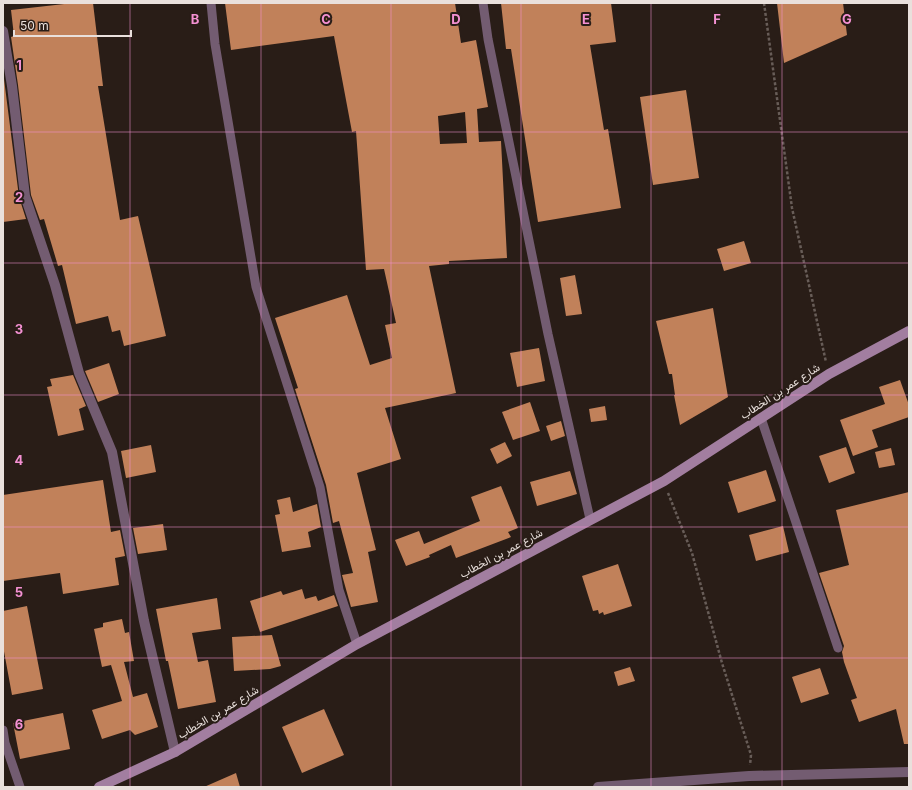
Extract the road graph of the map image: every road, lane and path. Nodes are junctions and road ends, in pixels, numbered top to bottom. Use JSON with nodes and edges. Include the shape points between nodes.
{"nodes":[{"id":1,"x":211,"y":3,"type":"edge"},
{"id":2,"x":483,"y":3,"type":"edge"},
{"id":3,"x":764,"y":3,"type":"edge"},
{"id":4,"x":3,"y":31,"type":"edge"},
{"id":5,"x":909,"y":331,"type":"edge"},
{"id":6,"x":829,"y":374,"type":"junction"},
{"id":7,"x":760,"y":418,"type":"junction"},
{"id":8,"x":664,"y":481,"type":"junction"},
{"id":9,"x":590,"y":519,"type":"junction"},
{"id":10,"x":357,"y":644,"type":"junction"},
{"id":11,"x":838,"y":648,"type":"dead end"},
{"id":12,"x":3,"y":730,"type":"edge"},
{"id":13,"x":175,"y":752,"type":"junction"},
{"id":14,"x":909,"y":772,"type":"edge"},
{"id":15,"x":749,"y":776,"type":"junction"},
{"id":16,"x":20,"y":787,"type":"edge"},
{"id":17,"x":99,"y":787,"type":"edge"},
{"id":18,"x":598,"y":787,"type":"edge"}],
"edges":[{"from":1,"to":10,"type":"lane","via":[[215,44],[256,287],[320,487],[339,590]]},
{"from":2,"to":9,"type":"lane","via":[[488,40],[548,334]]},
{"from":3,"to":6,"type":"path","via":[[792,208]]},
{"from":4,"to":13,"type":"street","via":[[25,196],[55,285],[78,373],[112,452],[144,621]]},
{"from":5,"to":6,"type":"main road","name":"شارع عمر بن الخطاب"},
{"from":6,"to":7,"type":"main road","name":"شارع عمر بن الخطاب"},
{"from":7,"to":8,"type":"main road","name":"شارع عمر بن الخطاب"},
{"from":7,"to":11,"type":"lane"},
{"from":8,"to":9,"type":"main road","name":"شارع عمر بن الخطاب"},
{"from":8,"to":15,"type":"path","via":[[692,553],[722,663],[751,755]]},
{"from":9,"to":10,"type":"main road","name":"شارع عمر بن الخطاب"},
{"from":10,"to":13,"type":"main road","name":"شارع عمر بن الخطاب"},
{"from":12,"to":16,"type":"lane"},
{"from":13,"to":17,"type":"main road","name":"شارع عمر بن الخطاب"},
{"from":14,"to":15,"type":"street"},
{"from":15,"to":18,"type":"street"}]}
